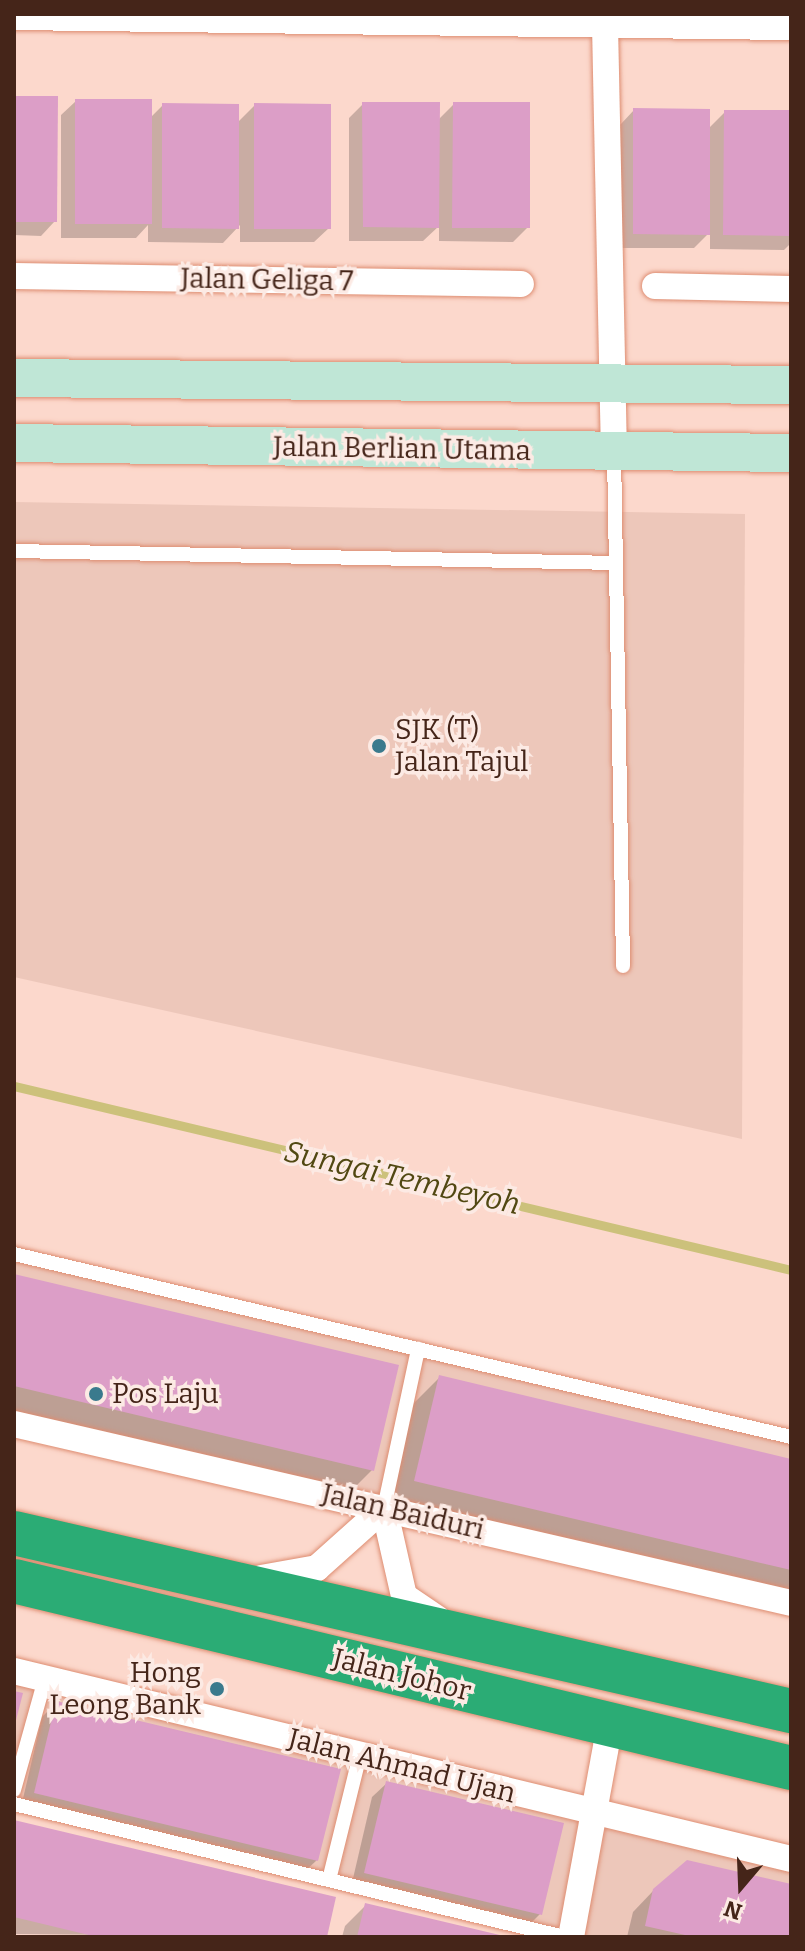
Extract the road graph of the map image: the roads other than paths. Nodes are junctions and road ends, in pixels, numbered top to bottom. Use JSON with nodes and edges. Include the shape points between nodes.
{"nodes":[{"id":1,"x":14,"y":17,"type":"edge"},
{"id":2,"x":605,"y":25,"type":"junction"},
{"id":3,"x":791,"y":27,"type":"edge"},
{"id":4,"x":14,"y":276,"type":"edge"},
{"id":5,"x":521,"y":284,"type":"dead end"},
{"id":6,"x":655,"y":286,"type":"dead end"},
{"id":7,"x":791,"y":289,"type":"edge"},
{"id":8,"x":14,"y":378,"type":"edge"},
{"id":9,"x":613,"y":382,"type":"junction"},
{"id":10,"x":791,"y":385,"type":"edge"},
{"id":11,"x":14,"y":443,"type":"edge"},
{"id":12,"x":614,"y":453,"type":"junction"},
{"id":13,"x":791,"y":453,"type":"edge"},
{"id":14,"x":14,"y":551,"type":"edge"},
{"id":15,"x":616,"y":563,"type":"junction"},
{"id":16,"x":623,"y":966,"type":"dead end"},
{"id":17,"x":14,"y":1254,"type":"edge"},
{"id":18,"x":418,"y":1349,"type":"junction"},
{"id":19,"x":14,"y":1424,"type":"edge"},
{"id":20,"x":791,"y":1437,"type":"edge"},
{"id":21,"x":384,"y":1508,"type":"junction"},
{"id":22,"x":14,"y":1533,"type":"edge"},
{"id":23,"x":217,"y":1579,"type":"junction"},
{"id":24,"x":14,"y":1581,"type":"edge"},
{"id":25,"x":791,"y":1603,"type":"edge"},
{"id":26,"x":467,"y":1636,"type":"junction"},
{"id":27,"x":14,"y":1671,"type":"edge"},
{"id":28,"x":45,"y":1679,"type":"junction"},
{"id":29,"x":791,"y":1711,"type":"edge"},
{"id":30,"x":610,"y":1725,"type":"junction"},
{"id":31,"x":360,"y":1755,"type":"junction"},
{"id":32,"x":791,"y":1768,"type":"edge"},
{"id":33,"x":14,"y":1790,"type":"edge"},
{"id":34,"x":14,"y":1804,"type":"edge"},
{"id":35,"x":594,"y":1812,"type":"junction"},
{"id":36,"x":791,"y":1859,"type":"edge"},
{"id":37,"x":329,"y":1880,"type":"junction"},
{"id":38,"x":564,"y":1937,"type":"edge"},
{"id":39,"x":571,"y":1937,"type":"edge"}],
"edges":[{"from":1,"to":2,"type":"street"},
{"from":2,"to":3,"type":"street"},
{"from":2,"to":9,"type":"street"},
{"from":4,"to":5,"type":"street","name":"Jalan Geliga 7"},
{"from":6,"to":7,"type":"street"},
{"from":8,"to":9,"type":"street"},
{"from":9,"to":10,"type":"street"},
{"from":9,"to":12,"type":"street"},
{"from":11,"to":12,"type":"street","name":"Jalan Berlian Utama"},
{"from":12,"to":13,"type":"street","name":"Jalan Berlian Utama"},
{"from":12,"to":15,"type":"lane"},
{"from":14,"to":15,"type":"lane"},
{"from":15,"to":16,"type":"lane"},
{"from":17,"to":18,"type":"lane"},
{"from":18,"to":20,"type":"lane"},
{"from":18,"to":21,"type":"lane"},
{"from":19,"to":21,"type":"street","name":"Jalan Baiduri"},
{"from":21,"to":23,"type":"street","via":[[333,1557],[303,1574]]},
{"from":21,"to":25,"type":"street","name":"Jalan Baiduri"},
{"from":21,"to":26,"type":"street","via":[[404,1596]]},
{"from":22,"to":23,"type":"highway","name":"Jalan Johor"},
{"from":23,"to":26,"type":"highway","name":"Jalan Johor"},
{"from":24,"to":30,"type":"highway","name":"Jalan Johor"},
{"from":26,"to":29,"type":"highway","name":"Jalan Johor"},
{"from":27,"to":28,"type":"street","name":"Jalan Ahmad Ujan"},
{"from":28,"to":31,"type":"street","name":"Jalan Ahmad Ujan"},
{"from":28,"to":33,"type":"lane"},
{"from":30,"to":32,"type":"highway","name":"Jalan Johor"},
{"from":30,"to":35,"type":"street"},
{"from":31,"to":35,"type":"street","name":"Jalan Ahmad Ujan"},
{"from":31,"to":37,"type":"lane"},
{"from":34,"to":37,"type":"lane"},
{"from":35,"to":36,"type":"street","name":"Jalan Ahmad Ujan"},
{"from":35,"to":39,"type":"street"},
{"from":37,"to":38,"type":"lane"}]}
